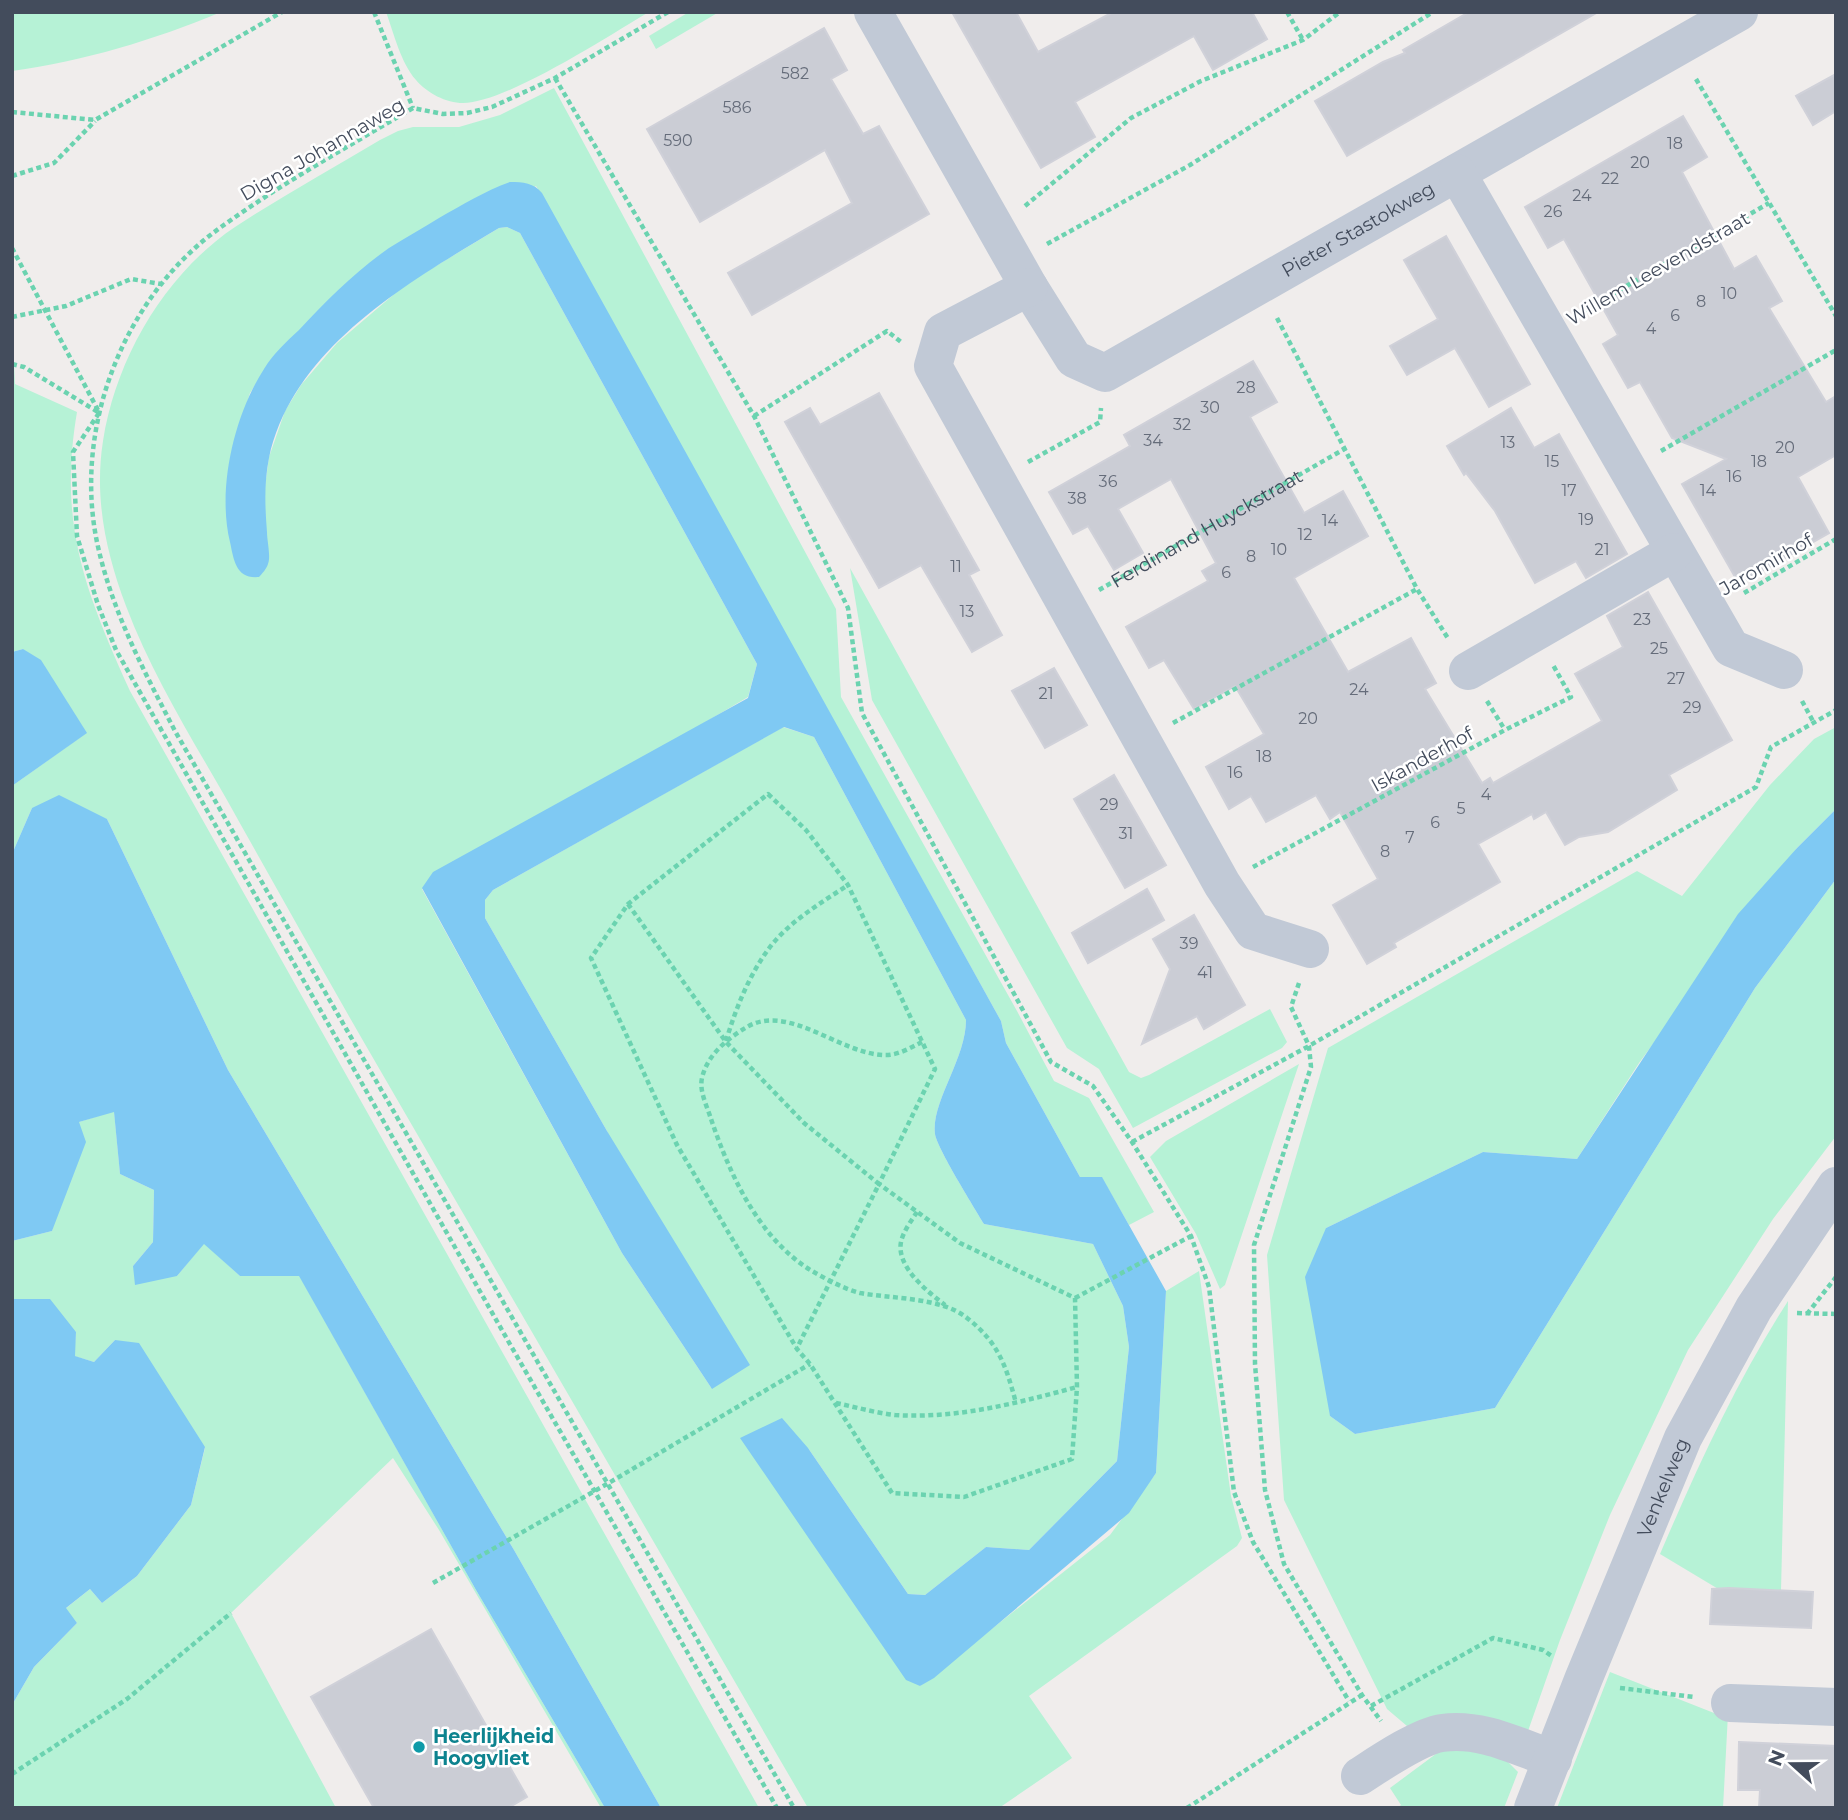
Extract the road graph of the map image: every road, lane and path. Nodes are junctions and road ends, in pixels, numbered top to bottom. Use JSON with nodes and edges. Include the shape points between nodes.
{"nodes":[{"id":1,"x":282,"y":12,"type":"edge"},
{"id":2,"x":374,"y":12,"type":"edge"},
{"id":3,"x":668,"y":12,"type":"edge"},
{"id":4,"x":873,"y":12,"type":"edge"},
{"id":5,"x":1287,"y":12,"type":"edge"},
{"id":6,"x":1340,"y":12,"type":"edge"},
{"id":7,"x":1433,"y":12,"type":"edge"},
{"id":8,"x":1739,"y":12,"type":"edge"},
{"id":9,"x":1303,"y":40,"type":"junction"},
{"id":10,"x":1677,"y":48,"type":"junction"},
{"id":11,"x":555,"y":78,"type":"junction"},
{"id":12,"x":413,"y":108,"type":"junction"},
{"id":13,"x":12,"y":112,"type":"edge"},
{"id":14,"x":95,"y":120,"type":"junction"},
{"id":15,"x":1457,"y":173,"type":"junction"},
{"id":16,"x":12,"y":176,"type":"edge"},
{"id":17,"x":1769,"y":203,"type":"junction"},
{"id":18,"x":12,"y":248,"type":"edge"},
{"id":19,"x":1014,"y":259,"type":"junction"},
{"id":20,"x":162,"y":284,"type":"junction"},
{"id":21,"x":1259,"y":285,"type":"junction"},
{"id":22,"x":43,"y":310,"type":"junction"},
{"id":23,"x":1836,"y":316,"type":"edge"},
{"id":24,"x":12,"y":317,"type":"edge"},
{"id":25,"x":1548,"y":332,"type":"junction"},
{"id":26,"x":1836,"y":350,"type":"edge"},
{"id":27,"x":12,"y":364,"type":"edge"},
{"id":28,"x":933,"y":366,"type":"junction"},
{"id":29,"x":1105,"y":373,"type":"junction"},
{"id":30,"x":99,"y":412,"type":"junction"},
{"id":31,"x":754,"y":416,"type":"junction"},
{"id":32,"x":1346,"y":448,"type":"junction"},
{"id":33,"x":1627,"y":471,"type":"junction"},
{"id":34,"x":996,"y":479,"type":"junction"},
{"id":35,"x":1836,"y":539,"type":"edge"},
{"id":36,"x":1674,"y":552,"type":"junction"},
{"id":37,"x":1417,"y":589,"type":"junction"},
{"id":38,"x":1068,"y":608,"type":"junction"},
{"id":39,"x":1710,"y":613,"type":"junction"},
{"id":40,"x":1534,"y":633,"type":"junction"},
{"id":41,"x":1784,"y":670,"type":"dead end"},
{"id":42,"x":1468,"y":671,"type":"junction"},
{"id":43,"x":1836,"y":710,"type":"edge"},
{"id":44,"x":1505,"y":730,"type":"junction"},
{"id":45,"x":1142,"y":740,"type":"junction"},
{"id":46,"x":1222,"y":884,"type":"junction"},
{"id":47,"x":848,"y":885,"type":"junction"},
{"id":48,"x":628,"y":904,"type":"junction"},
{"id":49,"x":1310,"y":949,"type":"joint"},
{"id":50,"x":726,"y":1042,"type":"junction"},
{"id":51,"x":922,"y":1042,"type":"junction"},
{"id":52,"x":1309,"y":1046,"type":"junction"},
{"id":53,"x":1132,"y":1142,"type":"junction"},
{"id":54,"x":879,"y":1184,"type":"junction"},
{"id":55,"x":1836,"y":1186,"type":"edge"},
{"id":56,"x":917,"y":1212,"type":"junction"},
{"id":57,"x":1191,"y":1236,"type":"junction"},
{"id":58,"x":1836,"y":1277,"type":"edge"},
{"id":59,"x":831,"y":1281,"type":"junction"},
{"id":60,"x":1075,"y":1298,"type":"junction"},
{"id":61,"x":946,"y":1306,"type":"junction"},
{"id":62,"x":1807,"y":1314,"type":"dead end"},
{"id":63,"x":797,"y":1349,"type":"junction"},
{"id":64,"x":810,"y":1364,"type":"junction"},
{"id":65,"x":1077,"y":1387,"type":"junction"},
{"id":66,"x":835,"y":1403,"type":"junction"},
{"id":67,"x":1016,"y":1403,"type":"junction"},
{"id":68,"x":607,"y":1484,"type":"junction"},
{"id":69,"x":594,"y":1491,"type":"junction"},
{"id":70,"x":433,"y":1583,"type":"dead end"},
{"id":71,"x":231,"y":1613,"type":"dead end"},
{"id":72,"x":1362,"y":1695,"type":"junction"},
{"id":73,"x":1349,"y":1701,"type":"junction"},
{"id":74,"x":1730,"y":1703,"type":"dead end"},
{"id":75,"x":1836,"y":1707,"type":"edge"},
{"id":76,"x":1402,"y":1750,"type":"junction"},
{"id":77,"x":1553,"y":1759,"type":"junction"},
{"id":78,"x":12,"y":1774,"type":"edge"},
{"id":79,"x":1360,"y":1776,"type":"dead end"},
{"id":80,"x":777,"y":1808,"type":"edge"},
{"id":81,"x":794,"y":1808,"type":"edge"},
{"id":82,"x":1187,"y":1808,"type":"edge"},
{"id":83,"x":1533,"y":1808,"type":"edge"}],
"edges":[{"from":1,"to":14,"type":"path"},
{"from":2,"to":12,"type":"path"},
{"from":3,"to":11,"type":"path","name":"Digna Johannaweg"},
{"from":4,"to":19,"type":"street"},
{"from":5,"to":9,"type":"path"},
{"from":6,"to":9,"type":"path"},
{"from":7,"to":19,"type":"path","via":[[1189,165]]},
{"from":8,"to":10,"type":"street","name":"Pieter Stastokweg"},
{"from":9,"to":19,"type":"path","via":[[1200,81],[1131,118]]},
{"from":10,"to":15,"type":"street","name":"Pieter Stastokweg"},
{"from":10,"to":17,"type":"path"},
{"from":11,"to":12,"type":"path","name":"Digna Johannaweg","via":[[492,107],[467,113]]},
{"from":11,"to":31,"type":"path"},
{"from":12,"to":20,"type":"path","name":"Digna Johannaweg","via":[[222,226]]},
{"from":13,"to":14,"type":"path"},
{"from":14,"to":16,"type":"path","via":[[54,163]]},
{"from":15,"to":21,"type":"street","name":"Pieter Stastokweg"},
{"from":15,"to":25,"type":"street","name":"Willem Leevendstraat"},
{"from":17,"to":23,"type":"path"},
{"from":17,"to":25,"type":"path","name":"Willem Leevendstraat"},
{"from":18,"to":22,"type":"path"},
{"from":19,"to":28,"type":"street","via":[[943,332]]},
{"from":19,"to":29,"type":"street","via":[[1074,359]]},
{"from":20,"to":22,"type":"path","via":[[131,279],[66,306]]},
{"from":20,"to":30,"type":"path","name":"Digna Johannaweg","via":[[123,344]]},
{"from":21,"to":29,"type":"street","name":"Pieter Stastokweg"},
{"from":21,"to":32,"type":"path"},
{"from":22,"to":24,"type":"path"},
{"from":22,"to":30,"type":"path"},
{"from":25,"to":33,"type":"street","name":"Willem Leevendstraat"},
{"from":26,"to":33,"type":"path"},
{"from":27,"to":30,"type":"path"},
{"from":28,"to":31,"type":"path","via":[[887,331]]},
{"from":28,"to":34,"type":"street"},
{"from":29,"to":34,"type":"path","via":[[1100,422]]},
{"from":30,"to":68,"type":"path","via":[[91,504],[99,550],[111,593],[145,672]]},
{"from":30,"to":69,"type":"path","via":[[73,452],[77,536],[116,650]]},
{"from":31,"to":53,"type":"path","via":[[848,608],[862,713],[1051,1062],[1093,1086]]},
{"from":32,"to":37,"type":"path"},
{"from":32,"to":38,"type":"path","name":"Ferdinand Huyckstraat"},
{"from":33,"to":36,"type":"street","name":"Willem Leevendstraat"},
{"from":34,"to":38,"type":"street"},
{"from":35,"to":39,"type":"path","name":"Jaromirhof"},
{"from":36,"to":39,"type":"street","name":"Willem Leevendstraat"},
{"from":36,"to":40,"type":"street"},
{"from":37,"to":42,"type":"path"},
{"from":37,"to":45,"type":"path"},
{"from":38,"to":45,"type":"street"},
{"from":39,"to":41,"type":"street","name":"Willem Leevendstraat","via":[[1731,648]]},
{"from":40,"to":42,"type":"street"},
{"from":40,"to":44,"type":"path","name":"Iskanderhof","via":[[1571,697]]},
{"from":42,"to":44,"type":"path"},
{"from":43,"to":52,"type":"path","via":[[1771,747],[1756,787]]},
{"from":44,"to":46,"type":"path","name":"Iskanderhof"},
{"from":45,"to":46,"type":"street"},
{"from":46,"to":49,"type":"street","via":[[1253,931]]},
{"from":47,"to":48,"type":"path","via":[[806,830],[768,794]]},
{"from":47,"to":50,"type":"path","via":[[802,916],[771,946],[736,1010]]},
{"from":47,"to":51,"type":"path"},
{"from":48,"to":50,"type":"path"},
{"from":48,"to":63,"type":"path","via":[[591,958],[677,1145]]},
{"from":49,"to":52,"type":"path","via":[[1291,1007]]},
{"from":50,"to":51,"type":"path","via":[[768,1019],[797,1024],[842,1045],[885,1055]]},
{"from":50,"to":54,"type":"path","via":[[804,1123]]},
{"from":50,"to":59,"type":"path","via":[[713,1055],[701,1080],[730,1172],[775,1240]]},
{"from":51,"to":54,"type":"path","via":[[935,1069]]},
{"from":52,"to":53,"type":"path"},
{"from":52,"to":72,"type":"path","via":[[1311,1067],[1254,1245],[1255,1364],[1265,1490],[1284,1564]]},
{"from":53,"to":57,"type":"path"},
{"from":54,"to":56,"type":"path"},
{"from":54,"to":59,"type":"path"},
{"from":55,"to":77,"type":"street","name":"Venkelweg","via":[[1754,1307],[1683,1438]]},
{"from":56,"to":60,"type":"path","via":[[960,1243]]},
{"from":56,"to":61,"type":"path","via":[[900,1251],[920,1287]]},
{"from":57,"to":60,"type":"path"},
{"from":57,"to":73,"type":"path","via":[[1209,1287],[1234,1492],[1252,1542]]},
{"from":58,"to":62,"type":"path"},
{"from":59,"to":61,"type":"path","via":[[857,1292]]},
{"from":59,"to":63,"type":"path"},
{"from":60,"to":65,"type":"path"},
{"from":61,"to":67,"type":"path","via":[[967,1317],[990,1340],[1005,1362]]},
{"from":63,"to":64,"type":"path"},
{"from":64,"to":66,"type":"path"},
{"from":64,"to":68,"type":"path"},
{"from":65,"to":66,"type":"path","via":[[1072,1459],[964,1497],[892,1493]]},
{"from":65,"to":67,"type":"path"},
{"from":66,"to":67,"type":"path","via":[[893,1415],[949,1415]]},
{"from":68,"to":69,"type":"path"},
{"from":68,"to":81,"type":"path"},
{"from":69,"to":70,"type":"path"},
{"from":69,"to":80,"type":"path"},
{"from":71,"to":78,"type":"path","via":[[127,1699]]},
{"from":72,"to":73,"type":"path"},
{"from":72,"to":76,"type":"path"},
{"from":73,"to":82,"type":"path"},
{"from":74,"to":75,"type":"street"},
{"from":76,"to":77,"type":"street","via":[[1441,1733],[1484,1734]]},
{"from":76,"to":79,"type":"street"},
{"from":77,"to":83,"type":"street","name":"Venkelweg"}]}
